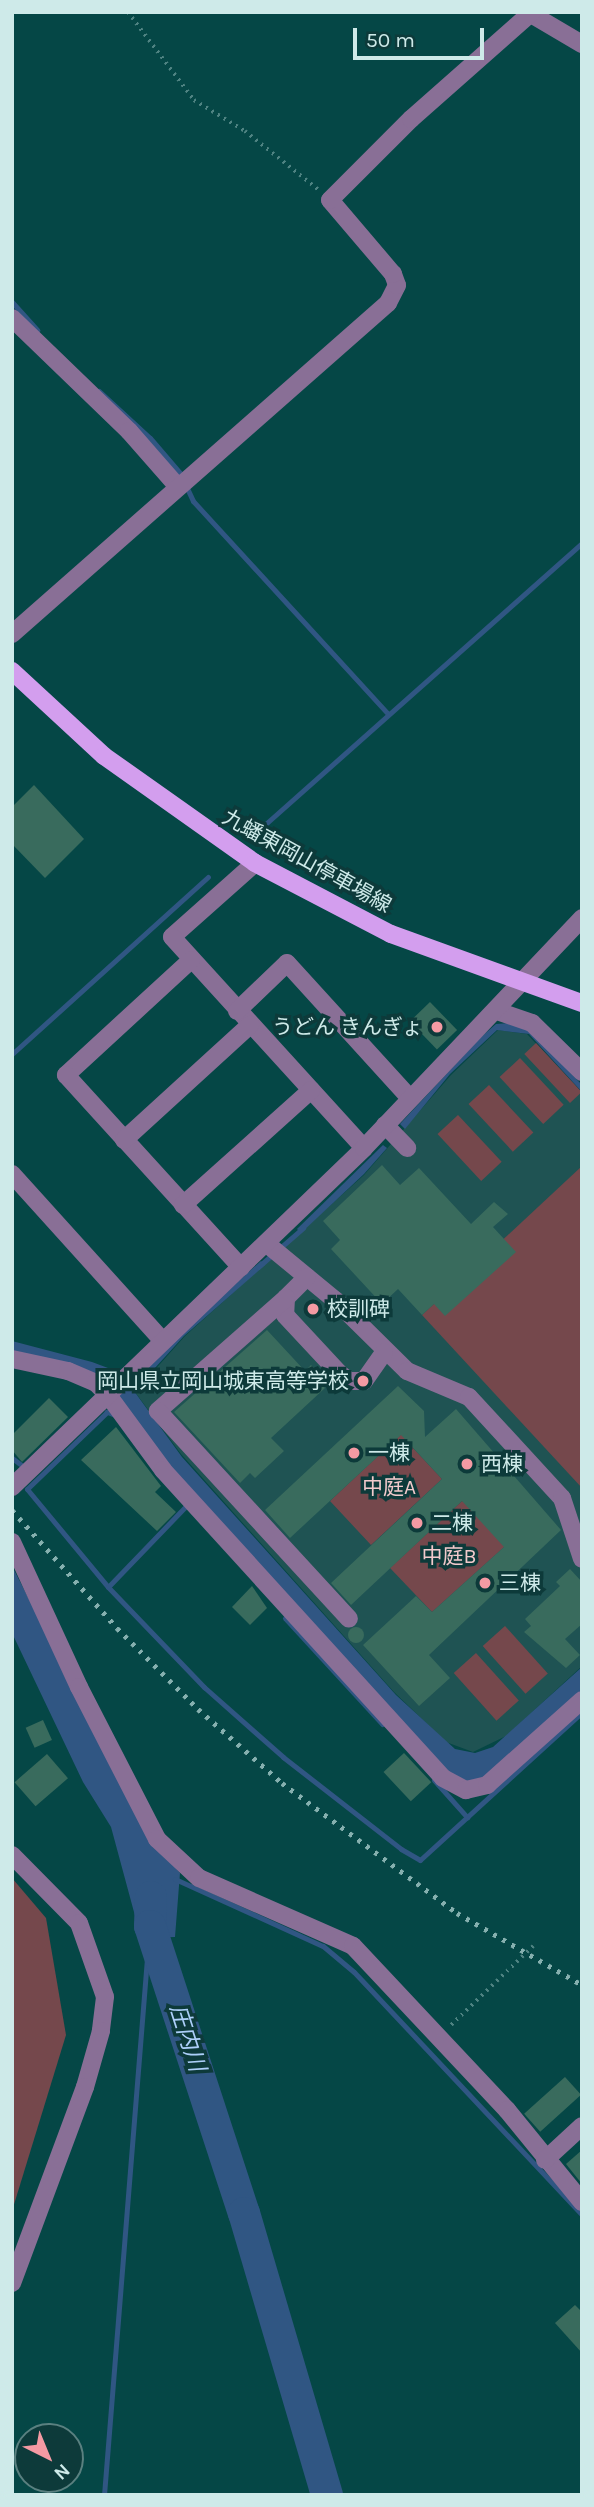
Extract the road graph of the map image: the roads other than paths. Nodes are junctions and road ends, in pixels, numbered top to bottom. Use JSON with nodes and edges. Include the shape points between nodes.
{"nodes":[{"id":1,"x":531,"y":13,"type":"edge"},
{"id":2,"x":582,"y":44,"type":"edge"},
{"id":3,"x":12,"y":318,"type":"edge"},
{"id":4,"x":183,"y":483,"type":"junction"},
{"id":5,"x":12,"y":634,"type":"edge"},
{"id":6,"x":12,"y":671,"type":"edge"},
{"id":7,"x":255,"y":863,"type":"junction"},
{"id":8,"x":582,"y":918,"type":"edge"},
{"id":9,"x":191,"y":960,"type":"junction"},
{"id":10,"x":519,"y":984,"type":"junction"},
{"id":11,"x":582,"y":1003,"type":"edge"},
{"id":12,"x":237,"y":1011,"type":"junction"},
{"id":13,"x":497,"y":1012,"type":"junction"},
{"id":14,"x":250,"y":1025,"type":"junction"},
{"id":15,"x":582,"y":1072,"type":"edge"},
{"id":16,"x":311,"y":1090,"type":"junction"},
{"id":17,"x":410,"y":1098,"type":"junction"},
{"id":18,"x":124,"y":1140,"type":"junction"},
{"id":19,"x":364,"y":1147,"type":"junction"},
{"id":20,"x":12,"y":1174,"type":"edge"},
{"id":21,"x":183,"y":1205,"type":"junction"},
{"id":22,"x":272,"y":1249,"type":"junction"},
{"id":23,"x":241,"y":1267,"type":"junction"},
{"id":24,"x":307,"y":1277,"type":"junction"},
{"id":25,"x":286,"y":1298,"type":"junction"},
{"id":26,"x":161,"y":1339,"type":"junction"},
{"id":27,"x":384,"y":1352,"type":"junction"},
{"id":28,"x":12,"y":1359,"type":"edge"},
{"id":29,"x":110,"y":1394,"type":"junction"},
{"id":30,"x":13,"y":1483,"type":"edge"},
{"id":31,"x":12,"y":1542,"type":"edge"},
{"id":32,"x":582,"y":1559,"type":"edge"},
{"id":33,"x":349,"y":1619,"type":"dead end"},
{"id":34,"x":582,"y":1700,"type":"edge"},
{"id":35,"x":12,"y":1855,"type":"edge"},
{"id":36,"x":582,"y":2126,"type":"edge"},
{"id":37,"x":545,"y":2160,"type":"junction"},
{"id":38,"x":582,"y":2202,"type":"edge"},
{"id":39,"x":12,"y":2283,"type":"edge"}],
"edges":[{"from":1,"to":2,"type":"street"},
{"from":1,"to":4,"type":"street","via":[[411,119],[330,200],[384,262],[397,285],[394,295]]},
{"from":3,"to":4,"type":"street"},
{"from":4,"to":5,"type":"street"},
{"from":6,"to":7,"type":"main road","name":"九蟠東岡山停車場線","via":[[104,756]]},
{"from":7,"to":9,"type":"street","via":[[172,937]]},
{"from":7,"to":10,"type":"main road","name":"九蟠東岡山停車場線","via":[[391,934]]},
{"from":8,"to":10,"type":"street"},
{"from":9,"to":12,"type":"street"},
{"from":9,"to":18,"type":"street","via":[[66,1075]]},
{"from":10,"to":11,"type":"main road","name":"九蟠東岡山停車場線"},
{"from":10,"to":13,"type":"street"},
{"from":12,"to":14,"type":"street"},
{"from":12,"to":17,"type":"street","via":[[287,963]]},
{"from":13,"to":15,"type":"street","via":[[531,1023]]},
{"from":13,"to":17,"type":"street"},
{"from":14,"to":16,"type":"street"},
{"from":14,"to":18,"type":"street"},
{"from":16,"to":19,"type":"street"},
{"from":16,"to":21,"type":"street"},
{"from":17,"to":19,"type":"street","via":[[395,1135]]},
{"from":18,"to":21,"type":"street"},
{"from":19,"to":22,"type":"street"},
{"from":20,"to":26,"type":"street"},
{"from":21,"to":23,"type":"street"},
{"from":22,"to":23,"type":"street"},
{"from":22,"to":24,"type":"street"},
{"from":23,"to":26,"type":"street"},
{"from":24,"to":25,"type":"street"},
{"from":24,"to":27,"type":"street"},
{"from":25,"to":27,"type":"street","via":[[285,1315],[349,1381],[364,1381]]},
{"from":25,"to":33,"type":"street","via":[[158,1410]]},
{"from":26,"to":29,"type":"street"},
{"from":27,"to":32,"type":"street","via":[[407,1371],[470,1396],[562,1498]]},
{"from":28,"to":29,"type":"street","via":[[68,1371]]},
{"from":29,"to":30,"type":"street"},
{"from":29,"to":34,"type":"street","via":[[163,1470],[443,1778],[466,1790],[487,1785]]},
{"from":31,"to":37,"type":"street","via":[[79,1687],[158,1839],[199,1878],[353,1946],[507,2110]]},
{"from":35,"to":39,"type":"street","via":[[79,1923],[105,1997],[85,2087]]},
{"from":36,"to":37,"type":"street"},
{"from":37,"to":38,"type":"street"}]}
